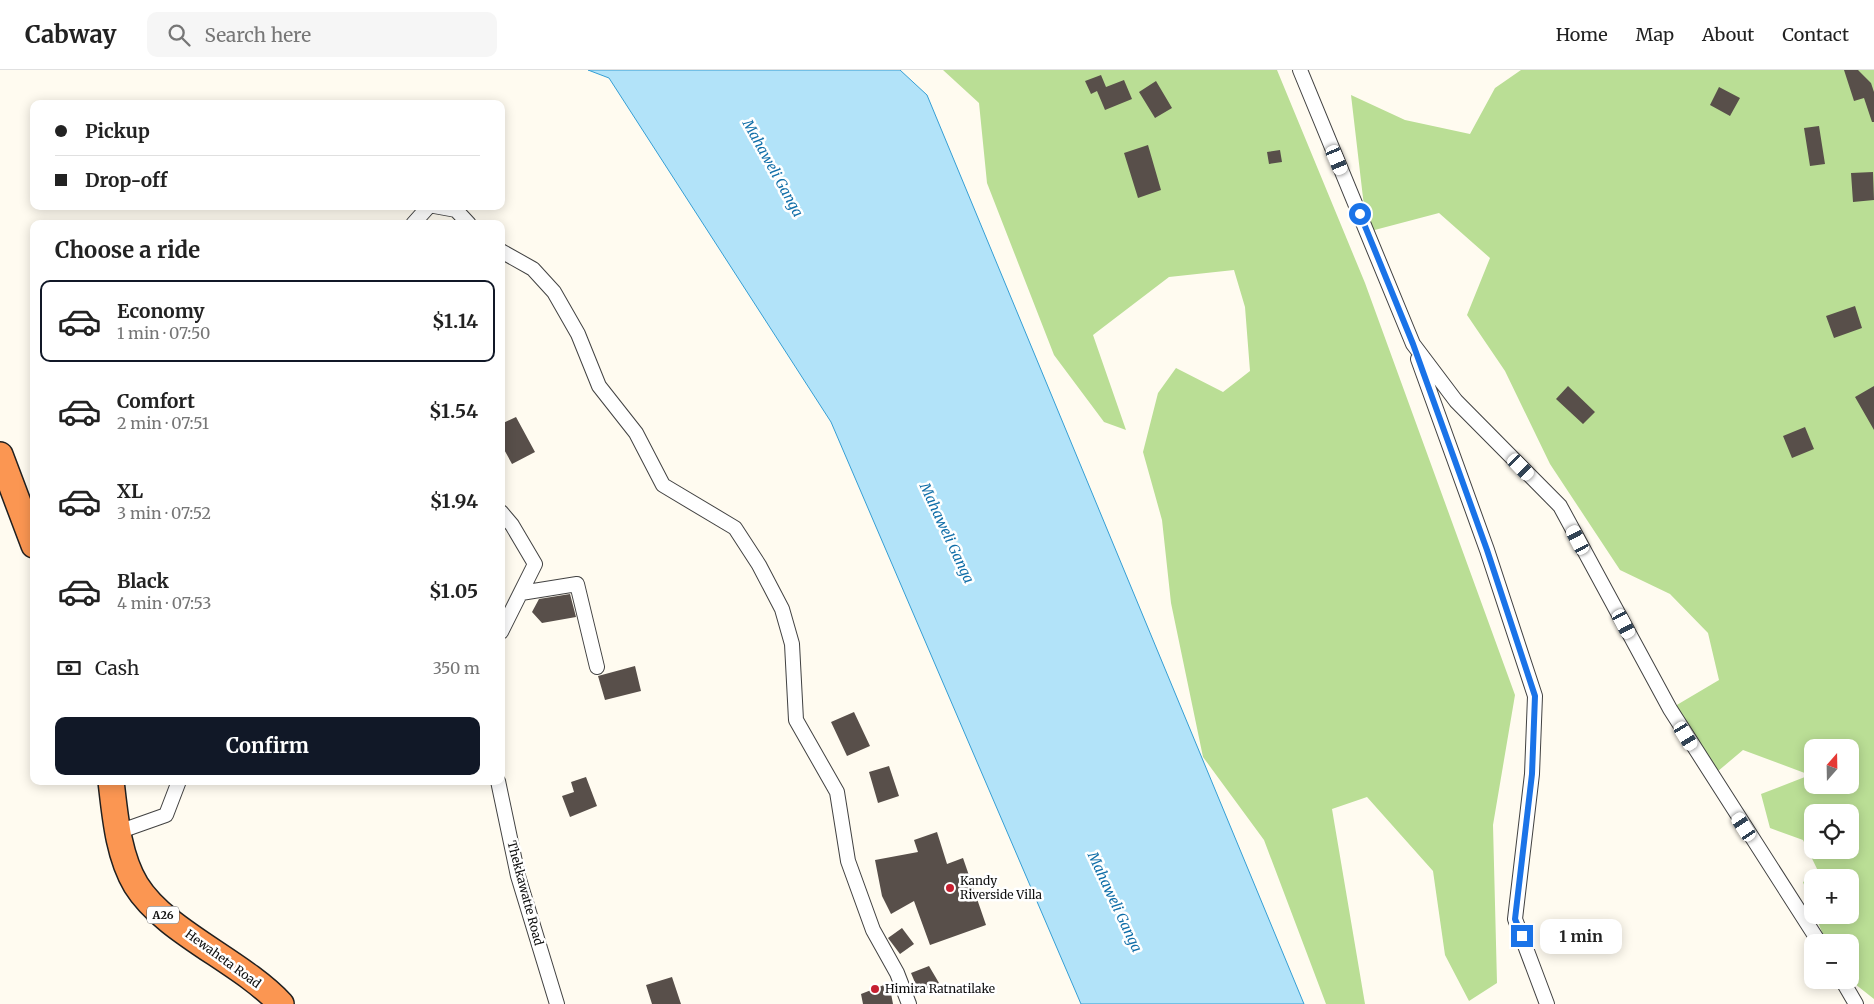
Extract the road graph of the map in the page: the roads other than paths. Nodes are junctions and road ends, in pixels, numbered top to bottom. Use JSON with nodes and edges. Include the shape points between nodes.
{"nodes":[{"id":1,"x":1300,"y":70,"type":"edge"},
{"id":2,"x":425,"y":210,"type":"edge"},
{"id":3,"x":456,"y":210,"type":"edge"},
{"id":4,"x":417,"y":220,"type":"edge"},
{"id":5,"x":465,"y":220,"type":"edge"},
{"id":6,"x":505,"y":253,"type":"edge"},
{"id":7,"x":1413,"y":344,"type":"junction"},
{"id":8,"x":0,"y":455,"type":"edge"},
{"id":9,"x":505,"y":517,"type":"edge"},
{"id":10,"x":30,"y":534,"type":"edge"},
{"id":11,"x":521,"y":594,"type":"junction"},
{"id":12,"x":505,"y":624,"type":"edge"},
{"id":13,"x":597,"y":667,"type":"dead end"},
{"id":14,"x":112,"y":785,"type":"edge"},
{"id":15,"x":177,"y":785,"type":"edge"},
{"id":16,"x":499,"y":785,"type":"edge"},
{"id":17,"x":118,"y":832,"type":"junction"},
{"id":18,"x":1814,"y":934,"type":"edge"},
{"id":19,"x":1847,"y":989,"type":"edge"},
{"id":20,"x":281,"y":1004,"type":"edge"},
{"id":21,"x":557,"y":1004,"type":"edge"},
{"id":22,"x":909,"y":1004,"type":"edge"},
{"id":23,"x":1547,"y":1004,"type":"edge"},
{"id":24,"x":1856,"y":1004,"type":"edge"}],
"edges":[{"from":1,"to":7,"type":"street"},
{"from":2,"to":4,"type":"street"},
{"from":3,"to":5,"type":"street"},
{"from":6,"to":22,"type":"street","via":[[533,269],[554,292],[578,334],[599,386],[636,433],[663,485],[735,528],[759,565],[782,609],[792,644],[796,720],[837,792],[848,861],[872,930],[898,973]]},
{"from":7,"to":18,"type":"street","via":[[1456,401],[1560,506],[1670,709]]},
{"from":7,"to":23,"type":"street","via":[[1535,696],[1532,774],[1515,919]]},
{"from":8,"to":10,"type":"highway"},
{"from":9,"to":11,"type":"street","via":[[535,564]]},
{"from":11,"to":12,"type":"street"},
{"from":11,"to":13,"type":"street","via":[[577,584]]},
{"from":14,"to":17,"type":"highway","name":"Hewaheta Road","number":"A26"},
{"from":15,"to":17,"type":"street","via":[[166,815]]},
{"from":16,"to":21,"type":"street","name":"Thekkawatte Road","via":[[518,876]]},
{"from":17,"to":20,"type":"highway","name":"Hewaheta Road","number":"A26","via":[[135,884],[151,904]]},
{"from":19,"to":24,"type":"street"}]}
